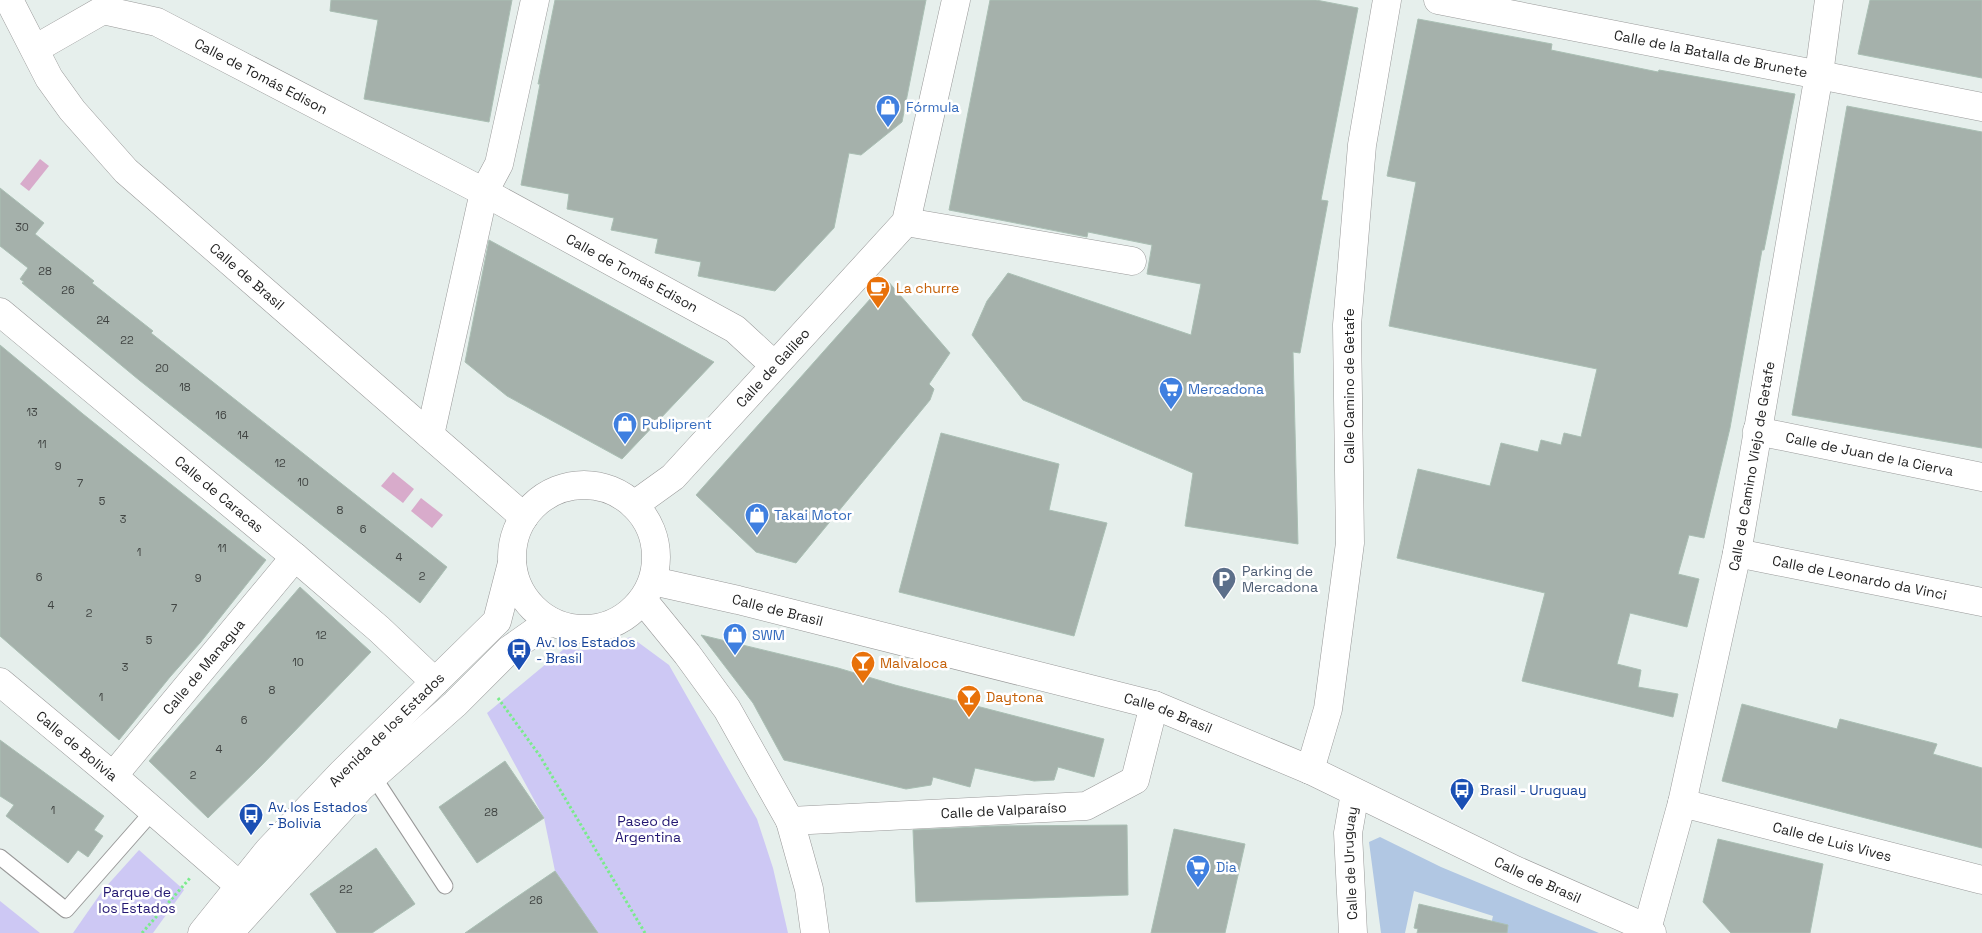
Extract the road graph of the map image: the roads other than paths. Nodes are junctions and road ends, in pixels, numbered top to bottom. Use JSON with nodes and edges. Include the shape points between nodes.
{"nodes":[{"id":1,"x":9,"y":0,"type":"edge"},
{"id":2,"x":535,"y":0,"type":"edge"},
{"id":3,"x":956,"y":0,"type":"edge"},
{"id":4,"x":1387,"y":0,"type":"edge"},
{"id":5,"x":1438,"y":0,"type":"edge"},
{"id":6,"x":1829,"y":0,"type":"edge"},
{"id":7,"x":100,"y":5,"type":"edge"},
{"id":8,"x":35,"y":49,"type":"junction"},
{"id":9,"x":1819,"y":74,"type":"junction"},
{"id":10,"x":1982,"y":107,"type":"edge"},
{"id":11,"x":484,"y":192,"type":"junction"},
{"id":12,"x":906,"y":222,"type":"junction"},
{"id":13,"x":1132,"y":262,"type":"dead end"},
{"id":14,"x":0,"y":312,"type":"edge"},
{"id":15,"x":774,"y":365,"type":"junction"},
{"id":16,"x":1757,"y":432,"type":"junction"},
{"id":17,"x":430,"y":435,"type":"junction"},
{"id":18,"x":1982,"y":477,"type":"edge"},
{"id":19,"x":634,"y":505,"type":"junction"},
{"id":20,"x":524,"y":518,"type":"junction"},
{"id":21,"x":1737,"y":553,"type":"junction"},
{"id":22,"x":295,"y":557,"type":"junction"},
{"id":23,"x":512,"y":563,"type":"junction"},
{"id":24,"x":648,"y":590,"type":"junction"},
{"id":25,"x":1982,"y":602,"type":"edge"},
{"id":26,"x":550,"y":621,"type":"junction"},
{"id":27,"x":0,"y":682,"type":"edge"},
{"id":28,"x":435,"y":682,"type":"junction"},
{"id":29,"x":1154,"y":705,"type":"junction"},
{"id":30,"x":1310,"y":770,"type":"junction"},
{"id":31,"x":113,"y":776,"type":"junction"},
{"id":32,"x":373,"y":776,"type":"junction"},
{"id":33,"x":1355,"y":793,"type":"junction"},
{"id":34,"x":1682,"y":803,"type":"junction"},
{"id":35,"x":153,"y":811,"type":"junction"},
{"id":36,"x":790,"y":822,"type":"junction"},
{"id":37,"x":0,"y":857,"type":"edge"},
{"id":38,"x":1982,"y":880,"type":"edge"},
{"id":39,"x":445,"y":886,"type":"dead end"},
{"id":40,"x":248,"y":894,"type":"junction"},
{"id":41,"x":1648,"y":931,"type":"edge"},
{"id":42,"x":202,"y":933,"type":"edge"},
{"id":43,"x":229,"y":933,"type":"edge"},
{"id":44,"x":815,"y":933,"type":"edge"},
{"id":45,"x":1353,"y":933,"type":"edge"}],
"edges":[{"from":1,"to":8,"type":"street","name":"Calle de Brasil"},
{"from":2,"to":11,"type":"street","via":[[499,164]]},
{"from":3,"to":12,"type":"street"},
{"from":4,"to":30,"type":"street","name":"Calle Camino de Getafe","via":[[1362,144],[1347,325],[1350,542],[1328,709]]},
{"from":5,"to":9,"type":"street","name":"Calle de la Batalla de Brunete"},
{"from":6,"to":9,"type":"street","name":"Calle de Camino Viejo de Getafe"},
{"from":7,"to":8,"type":"street","name":"Calle de Tomás Edison"},
{"from":7,"to":11,"type":"street","name":"Calle de Tomás Edison","via":[[157,22]]},
{"from":8,"to":17,"type":"street","name":"Calle de Brasil","via":[[72,110],[126,171]]},
{"from":9,"to":10,"type":"street","name":"Calle de la Batalla de Brunete"},
{"from":9,"to":16,"type":"street","name":"Calle de Camino Viejo de Getafe"},
{"from":11,"to":15,"type":"street","name":"Calle de Tomás Edison","via":[[734,329]]},
{"from":11,"to":17,"type":"street"},
{"from":12,"to":13,"type":"street"},
{"from":12,"to":15,"type":"street","name":"Calle de Galileo"},
{"from":14,"to":22,"type":"street","name":"Calle de Caracas"},
{"from":15,"to":19,"type":"street","name":"Calle de Galileo","via":[[673,477]]},
{"from":16,"to":18,"type":"street","name":"Calle de Juan de la Cierva"},
{"from":16,"to":21,"type":"street","name":"Calle de Camino Viejo de Getafe"},
{"from":17,"to":20,"type":"street","name":"Calle de Brasil"},
{"from":19,"to":20,"type":"street","via":[[604,488],[576,485],[556,491],[538,502]]},
{"from":19,"to":24,"type":"street","via":[[647,521],[655,540],[657,561]]},
{"from":20,"to":23,"type":"street","via":[[517,532]]},
{"from":21,"to":25,"type":"street","name":"Calle de Leonardo da Vinci"},
{"from":21,"to":34,"type":"street","name":"Calle de Camino Viejo de Getafe"},
{"from":22,"to":28,"type":"street","name":"Calle de Caracas"},
{"from":22,"to":31,"type":"street","name":"Calle de Managua"},
{"from":23,"to":26,"type":"street","via":[[522,593],[531,606]]},
{"from":23,"to":28,"type":"street","name":"Avenida de los Estados","via":[[497,620]]},
{"from":24,"to":26,"type":"street","via":[[629,615],[611,625],[590,630],[569,629]]},
{"from":24,"to":29,"type":"street","name":"Calle de Brasil","via":[[747,602]]},
{"from":24,"to":36,"type":"street","via":[[726,709]]},
{"from":26,"to":32,"type":"street","name":"Avenida de los Estados","via":[[509,650],[455,704]]},
{"from":27,"to":31,"type":"street","name":"Calle de Bolivia"},
{"from":28,"to":40,"type":"street","name":"Avenida de los Estados","via":[[342,772],[268,851]]},
{"from":29,"to":30,"type":"street","name":"Calle de Brasil"},
{"from":29,"to":36,"type":"street","name":"Calle de Valparaíso","via":[[1135,780],[1086,806]]},
{"from":30,"to":33,"type":"street","name":"Calle de Brasil"},
{"from":31,"to":35,"type":"street","name":"Calle de Bolivia"},
{"from":32,"to":39,"type":"lane"},
{"from":32,"to":40,"type":"street","name":"Avenida de los Estados"},
{"from":33,"to":41,"type":"street","name":"Calle de Brasil"},
{"from":33,"to":45,"type":"street","name":"Calle de Uruguay","via":[[1348,833]]},
{"from":34,"to":38,"type":"street","name":"Calle de Luis Vives"},
{"from":34,"to":41,"type":"street","name":"Calle de Camino Viejo de Getafe"},
{"from":35,"to":37,"type":"lane","via":[[66,910]]},
{"from":35,"to":40,"type":"street","name":"Calle de Bolivia"},
{"from":36,"to":44,"type":"street","via":[[809,889]]},
{"from":40,"to":42,"type":"street","name":"Avenida de los Estados"},
{"from":40,"to":43,"type":"street","name":"Avenida de los Estados"}]}
